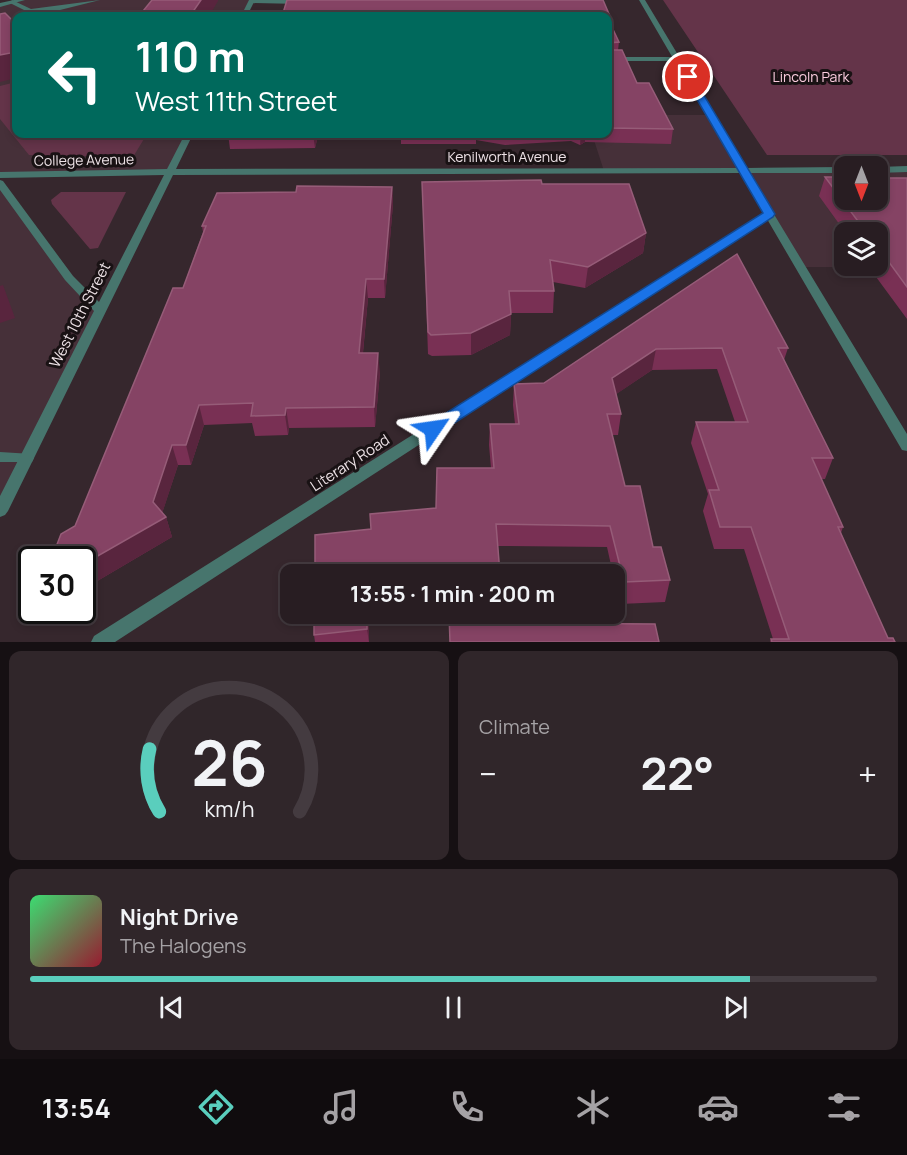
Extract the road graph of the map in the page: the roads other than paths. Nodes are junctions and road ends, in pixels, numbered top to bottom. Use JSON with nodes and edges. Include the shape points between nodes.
{"nodes":[{"id":1,"x":22,"y":0,"type":"edge"},
{"id":2,"x":97,"y":0,"type":"edge"},
{"id":3,"x":642,"y":0,"type":"edge"},
{"id":4,"x":252,"y":1,"type":"edge"},
{"id":5,"x":12,"y":2,"type":"junction"},
{"id":6,"x":312,"y":2,"type":"edge"},
{"id":7,"x":0,"y":5,"type":"edge"},
{"id":8,"x":612,"y":59,"type":"edge"},
{"id":9,"x":677,"y":59,"type":"junction"},
{"id":10,"x":187,"y":138,"type":"edge"},
{"id":11,"x":744,"y":170,"type":"junction"},
{"id":12,"x":834,"y":170,"type":"edge"},
{"id":13,"x":888,"y":170,"type":"edge"},
{"id":14,"x":907,"y":170,"type":"edge"},
{"id":15,"x":170,"y":172,"type":"junction"},
{"id":16,"x":0,"y":175,"type":"edge"},
{"id":17,"x":0,"y":183,"type":"edge"},
{"id":18,"x":769,"y":214,"type":"junction"},
{"id":19,"x":100,"y":311,"type":"junction"},
{"id":20,"x":907,"y":446,"type":"edge"},
{"id":21,"x":0,"y":457,"type":"edge"},
{"id":22,"x":27,"y":458,"type":"junction"},
{"id":23,"x":0,"y":511,"type":"edge"},
{"id":24,"x":100,"y":642,"type":"edge"}],
"edges":[{"from":1,"to":5,"type":"street"},
{"from":2,"to":5,"type":"street","via":[[30,11]]},
{"from":3,"to":9,"type":"street"},
{"from":4,"to":6,"type":"street"},
{"from":5,"to":7,"type":"street"},
{"from":8,"to":9,"type":"street"},
{"from":9,"to":11,"type":"street"},
{"from":10,"to":15,"type":"street","name":"West 10th Street"},
{"from":11,"to":12,"type":"street","name":"Kenilworth Avenue"},
{"from":11,"to":15,"type":"street","name":"Kenilworth Avenue"},
{"from":11,"to":18,"type":"street"},
{"from":13,"to":14,"type":"street"},
{"from":15,"to":16,"type":"street","name":"College Avenue"},
{"from":15,"to":19,"type":"street","name":"West 10th Street"},
{"from":17,"to":19,"type":"street","via":[[69,278]]},
{"from":18,"to":20,"type":"street"},
{"from":18,"to":24,"type":"street","name":"Literary Road"},
{"from":19,"to":22,"type":"street","name":"West 10th Street"},
{"from":21,"to":22,"type":"street"},
{"from":22,"to":23,"type":"street","name":"West 10th Street"}]}
